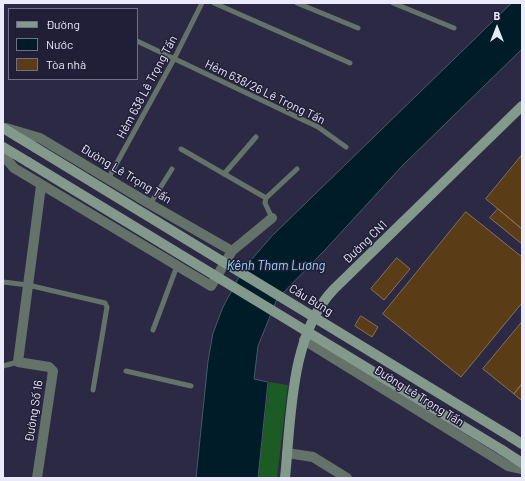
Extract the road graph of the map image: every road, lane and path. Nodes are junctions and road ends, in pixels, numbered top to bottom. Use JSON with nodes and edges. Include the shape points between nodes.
{"nodes":[{"id":1,"x":202,"y":3,"type":"edge"},
{"id":2,"x":214,"y":3,"type":"edge"},
{"id":3,"x":392,"y":3,"type":"edge"},
{"id":4,"x":300,"y":4,"type":"edge"},
{"id":5,"x":358,"y":28,"type":"dead end"},
{"id":6,"x":454,"y":28,"type":"dead end"},
{"id":7,"x":138,"y":41,"type":"edge"},
{"id":8,"x":174,"y":59,"type":"junction"},
{"id":9,"x":350,"y":63,"type":"dead end"},
{"id":10,"x":521,"y":110,"type":"edge"},
{"id":11,"x":3,"y":128,"type":"edge"},
{"id":12,"x":256,"y":137,"type":"dead end"},
{"id":13,"x":346,"y":147,"type":"dead end"},
{"id":14,"x":3,"y":148,"type":"edge"},
{"id":15,"x":180,"y":149,"type":"dead end"},
{"id":16,"x":3,"y":155,"type":"edge"},
{"id":17,"x":172,"y":169,"type":"dead end"},
{"id":18,"x":297,"y":170,"type":"dead end"},
{"id":19,"x":224,"y":174,"type":"junction"},
{"id":20,"x":108,"y":179,"type":"junction"},
{"id":21,"x":41,"y":186,"type":"junction"},
{"id":22,"x":266,"y":198,"type":"junction"},
{"id":23,"x":150,"y":204,"type":"junction"},
{"id":24,"x":272,"y":218,"type":"joint"},
{"id":25,"x":232,"y":251,"type":"junction"},
{"id":26,"x":177,"y":266,"type":"junction"},
{"id":27,"x":3,"y":282,"type":"edge"},
{"id":28,"x":28,"y":285,"type":"junction"},
{"id":29,"x":153,"y":330,"type":"dead end"},
{"id":30,"x":304,"y":340,"type":"junction"},
{"id":31,"x":18,"y":362,"type":"junction"},
{"id":32,"x":3,"y":366,"type":"edge"},
{"id":33,"x":126,"y":371,"type":"dead end"},
{"id":34,"x":191,"y":386,"type":"dead end"},
{"id":35,"x":93,"y":390,"type":"dead end"},
{"id":36,"x":522,"y":444,"type":"edge"},
{"id":37,"x":288,"y":452,"type":"junction"},
{"id":38,"x":522,"y":463,"type":"edge"},
{"id":39,"x":522,"y":470,"type":"edge"},
{"id":40,"x":37,"y":478,"type":"edge"},
{"id":41,"x":285,"y":478,"type":"edge"},
{"id":42,"x":347,"y":478,"type":"edge"}],
"edges":[{"from":1,"to":8,"type":"lane","name":"Hẻm 638 Lê Trọng Tấn"},
{"from":2,"to":9,"type":"lane"},
{"from":3,"to":6,"type":"lane"},
{"from":4,"to":5,"type":"lane"},
{"from":7,"to":8,"type":"lane","name":"Hẻm 638/26 Lê Trọng Tấn"},
{"from":8,"to":13,"type":"lane","name":"Hẻm 638/26 Lê Trọng Tấn","via":[[318,127]]},
{"from":8,"to":20,"type":"lane","name":"Hẻm 638 Lê Trọng Tấn"},
{"from":10,"to":30,"type":"main road","name":"Đường CN1","via":[[329,294],[314,316]]},
{"from":11,"to":20,"type":"street","name":"Đường Lê Trọng Tấn","via":[[40,138]]},
{"from":11,"to":36,"type":"main road","name":"Cầu Bưng","bridge":true},
{"from":12,"to":19,"type":"lane"},
{"from":14,"to":38,"type":"main road","bridge":true},
{"from":15,"to":19,"type":"lane"},
{"from":16,"to":21,"type":"street","via":[[14,168]]},
{"from":17,"to":23,"type":"lane"},
{"from":18,"to":22,"type":"lane"},
{"from":19,"to":22,"type":"lane"},
{"from":20,"to":23,"type":"street","name":"Đường Lê Trọng Tấn"},
{"from":21,"to":26,"type":"street"},
{"from":21,"to":28,"type":"street"},
{"from":22,"to":24,"type":"lane","via":[[265,203]]},
{"from":23,"to":25,"type":"street","name":"Đường Lê Trọng Tấn"},
{"from":24,"to":25,"type":"street"},
{"from":25,"to":26,"type":"street","via":[[211,286]]},
{"from":26,"to":29,"type":"lane"},
{"from":27,"to":28,"type":"lane"},
{"from":28,"to":31,"type":"street"},
{"from":28,"to":35,"type":"lane","via":[[102,301],[106,305]]},
{"from":30,"to":37,"type":"main road","name":"Đường CN1","via":[[298,367]]},
{"from":30,"to":39,"type":"street","name":"Đường Lê Trọng Tấn","via":[[508,466]]},
{"from":31,"to":32,"type":"lane"},
{"from":31,"to":40,"type":"street","name":"Đường Số 16","via":[[53,371]]},
{"from":33,"to":34,"type":"lane"},
{"from":37,"to":41,"type":"main road","name":"Đường CN1"},
{"from":37,"to":42,"type":"street","via":[[313,457]]}]}
